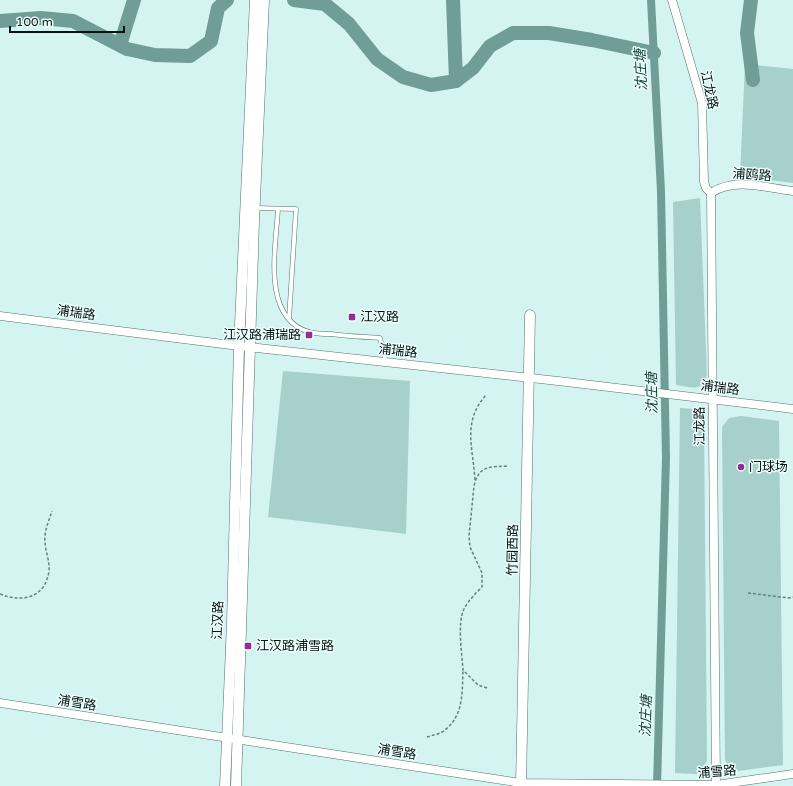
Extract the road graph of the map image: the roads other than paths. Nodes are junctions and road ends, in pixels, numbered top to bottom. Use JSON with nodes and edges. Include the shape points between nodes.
{"nodes":[{"id":1,"x":672,"y":0,"type":"edge"},
{"id":2,"x":259,"y":5,"type":"edge"},
{"id":3,"x":793,"y":191,"type":"edge"},
{"id":4,"x":711,"y":193,"type":"junction"},
{"id":5,"x":255,"y":208,"type":"junction"},
{"id":6,"x":278,"y":208,"type":"junction"},
{"id":7,"x":530,"y":315,"type":"dead end"},
{"id":8,"x":0,"y":316,"type":"edge"},
{"id":9,"x":289,"y":319,"type":"junction"},
{"id":10,"x":239,"y":346,"type":"junction"},
{"id":11,"x":251,"y":347,"type":"junction"},
{"id":12,"x":386,"y":362,"type":"junction"},
{"id":13,"x":529,"y":378,"type":"junction"},
{"id":14,"x":712,"y":399,"type":"junction"},
{"id":15,"x":793,"y":409,"type":"edge"},
{"id":16,"x":0,"y":703,"type":"edge"},
{"id":17,"x":227,"y":738,"type":"junction"},
{"id":18,"x":238,"y":740,"type":"junction"},
{"id":19,"x":793,"y":774,"type":"edge"},
{"id":20,"x":521,"y":785,"type":"edge"},
{"id":21,"x":646,"y":785,"type":"edge"},
{"id":22,"x":225,"y":786,"type":"edge"},
{"id":23,"x":236,"y":786,"type":"edge"},
{"id":24,"x":678,"y":786,"type":"edge"},
{"id":25,"x":716,"y":786,"type":"edge"}],
"edges":[{"from":1,"to":4,"type":"street","name":"江龙路","via":[[702,103],[704,182]]},
{"from":2,"to":5,"type":"street"},
{"from":2,"to":10,"type":"street","name":"江汉路"},
{"from":3,"to":4,"type":"street","name":"浦鸥路","via":[[735,184],[726,185]]},
{"from":4,"to":14,"type":"street","name":"江龙路"},
{"from":5,"to":6,"type":"lane"},
{"from":5,"to":11,"type":"street"},
{"from":6,"to":9,"type":"lane","via":[[275,275],[280,304]]},
{"from":6,"to":9,"type":"lane","via":[[296,209]]},
{"from":7,"to":13,"type":"street","name":"竹园西路"},
{"from":8,"to":10,"type":"street","name":"浦瑞路"},
{"from":9,"to":12,"type":"lane","via":[[295,326],[311,332],[380,338]]},
{"from":10,"to":11,"type":"street","name":"浦瑞路"},
{"from":10,"to":17,"type":"street","name":"江汉路"},
{"from":11,"to":12,"type":"street","name":"浦瑞路"},
{"from":11,"to":18,"type":"street"},
{"from":12,"to":13,"type":"street","name":"浦瑞路"},
{"from":13,"to":14,"type":"street","name":"浦瑞路"},
{"from":13,"to":20,"type":"street","name":"竹园西路"},
{"from":14,"to":15,"type":"street","name":"浦瑞路"},
{"from":14,"to":25,"type":"street","name":"江龙路"},
{"from":16,"to":17,"type":"street","name":"浦雪路"},
{"from":17,"to":18,"type":"street","name":"浦雪路"},
{"from":17,"to":22,"type":"street","name":"江汉路"},
{"from":18,"to":20,"type":"street","name":"浦雪路"},
{"from":18,"to":23,"type":"street"},
{"from":19,"to":25,"type":"street","name":"浦雪路"},
{"from":20,"to":21,"type":"street","name":"浦雪路"},
{"from":21,"to":24,"type":"street","name":"浦雪路"},
{"from":24,"to":25,"type":"street","name":"浦雪路"}]}
